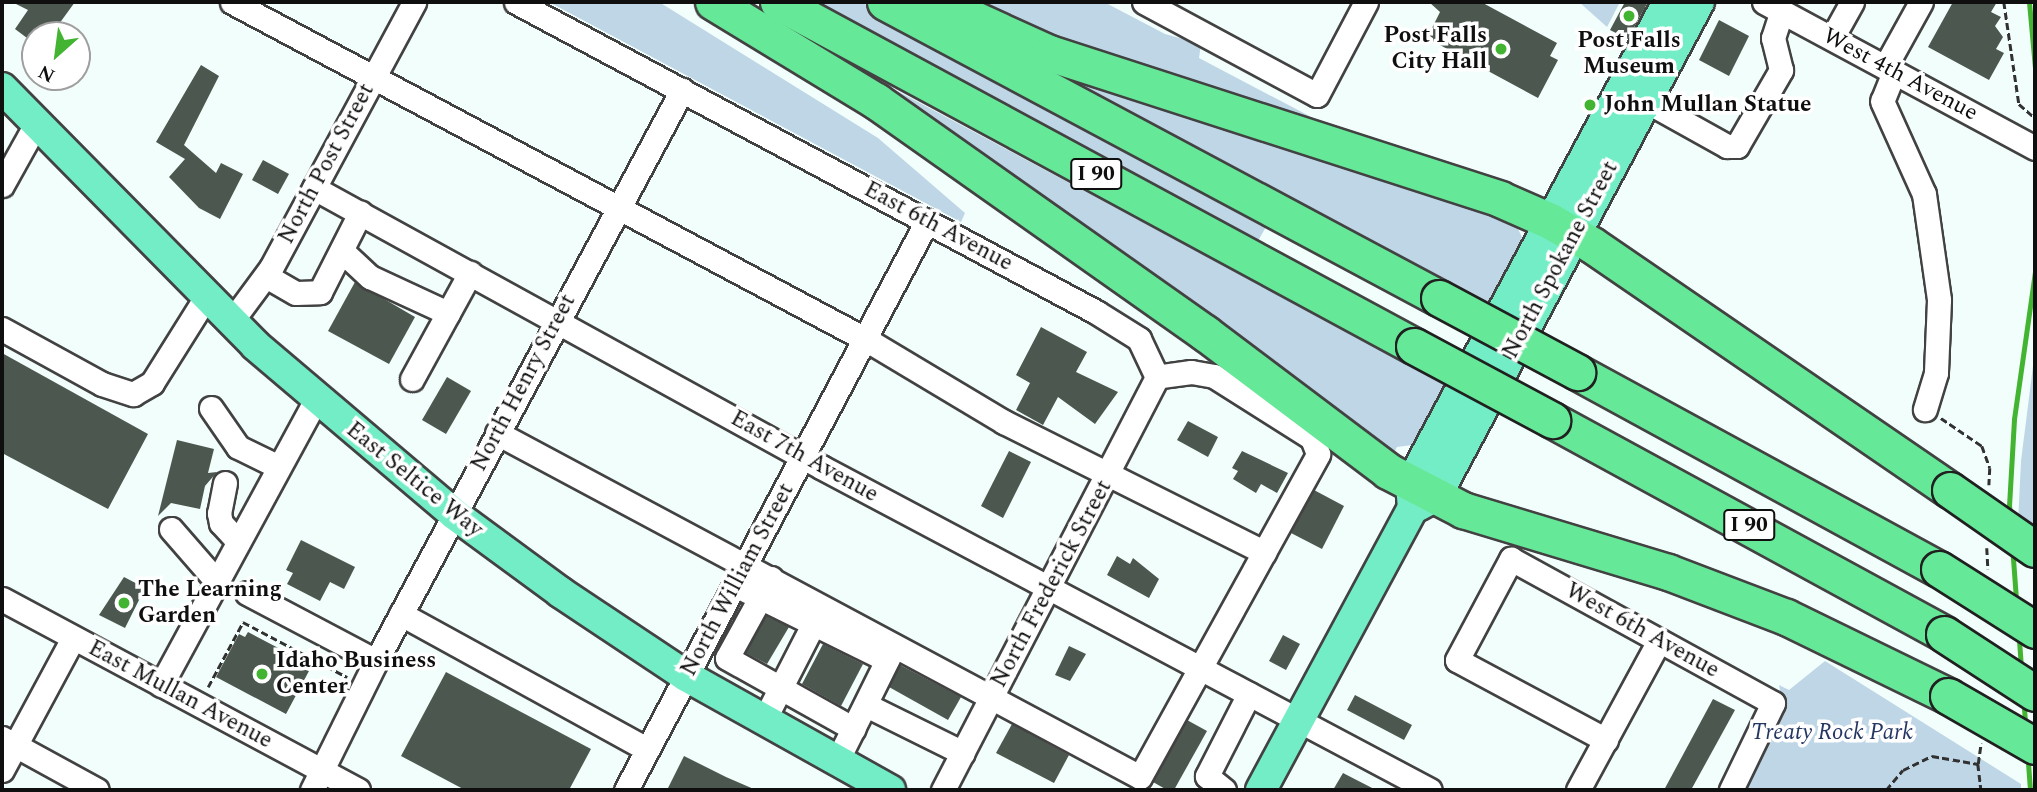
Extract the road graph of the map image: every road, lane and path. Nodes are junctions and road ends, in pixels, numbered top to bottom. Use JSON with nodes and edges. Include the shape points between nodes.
{"nodes":[{"id":1,"x":232,"y":2,"type":"edge"},
{"id":2,"x":414,"y":2,"type":"edge"},
{"id":3,"x":516,"y":2,"type":"edge"},
{"id":4,"x":713,"y":2,"type":"edge"},
{"id":5,"x":778,"y":2,"type":"edge"},
{"id":6,"x":885,"y":2,"type":"edge"},
{"id":7,"x":936,"y":2,"type":"edge"},
{"id":8,"x":1144,"y":2,"type":"edge"},
{"id":9,"x":1366,"y":2,"type":"edge"},
{"id":10,"x":1668,"y":2,"type":"edge"},
{"id":11,"x":1699,"y":2,"type":"edge"},
{"id":12,"x":1852,"y":2,"type":"edge"},
{"id":13,"x":1921,"y":2,"type":"edge"},
{"id":14,"x":2004,"y":2,"type":"edge"},
{"id":15,"x":1773,"y":7,"type":"edge"},
{"id":16,"x":1832,"y":38,"type":"junction"},
{"id":17,"x":1889,"y":69,"type":"junction"},
{"id":18,"x":373,"y":78,"type":"junction"},
{"id":19,"x":2,"y":88,"type":"edge"},
{"id":20,"x":682,"y":90,"type":"junction"},
{"id":21,"x":1646,"y":101,"type":"junction"},
{"id":22,"x":2035,"y":118,"type":"edge"},
{"id":23,"x":36,"y":124,"type":"junction"},
{"id":24,"x":2035,"y":148,"type":"edge"},
{"id":25,"x":2,"y":185,"type":"edge"},
{"id":26,"x":314,"y":188,"type":"junction"},
{"id":27,"x":617,"y":209,"type":"junction"},
{"id":28,"x":360,"y":213,"type":"junction"},
{"id":29,"x":927,"y":222,"type":"junction"},
{"id":30,"x":1562,"y":228,"type":"junction"},
{"id":31,"x":343,"y":252,"type":"junction"},
{"id":32,"x":470,"y":273,"type":"junction"},
{"id":33,"x":266,"y":276,"type":"junction"},
{"id":34,"x":206,"y":297,"type":"junction"},
{"id":35,"x":448,"y":313,"type":"junction"},
{"id":36,"x":557,"y":321,"type":"junction"},
{"id":37,"x":231,"y":322,"type":"junction"},
{"id":38,"x":2,"y":329,"type":"edge"},
{"id":39,"x":867,"y":340,"type":"junction"},
{"id":40,"x":1157,"y":377,"type":"junction"},
{"id":41,"x":412,"y":379,"type":"dead end"},
{"id":42,"x":316,"y":399,"type":"junction"},
{"id":43,"x":211,"y":408,"type":"dead end"},
{"id":44,"x":1925,"y":409,"type":"joint"},
{"id":45,"x":497,"y":433,"type":"junction"},
{"id":46,"x":238,"y":447,"type":"junction"},
{"id":47,"x":803,"y":457,"type":"junction"},
{"id":48,"x":277,"y":466,"type":"junction"},
{"id":49,"x":1990,"y":468,"type":"dead end"},
{"id":50,"x":1110,"y":473,"type":"junction"},
{"id":51,"x":1420,"y":496,"type":"junction"},
{"id":52,"x":454,"y":514,"type":"junction"},
{"id":53,"x":171,"y":529,"type":"dead end"},
{"id":54,"x":238,"y":541,"type":"junction"},
{"id":55,"x":2035,"y":549,"type":"edge"},
{"id":56,"x":1264,"y":552,"type":"junction"},
{"id":57,"x":740,"y":575,"type":"junction"},
{"id":58,"x":216,"y":582,"type":"junction"},
{"id":59,"x":765,"y":588,"type":"junction"},
{"id":60,"x":1050,"y":589,"type":"junction"},
{"id":61,"x":247,"y":593,"type":"dead end"},
{"id":62,"x":2,"y":599,"type":"edge"},
{"id":63,"x":401,"y":614,"type":"junction"},
{"id":64,"x":818,"y":614,"type":"junction"},
{"id":65,"x":2035,"y":630,"type":"edge"},
{"id":66,"x":73,"y":638,"type":"junction"},
{"id":67,"x":1659,"y":641,"type":"junction"},
{"id":68,"x":890,"y":653,"type":"junction"},
{"id":69,"x":376,"y":661,"type":"junction"},
{"id":70,"x":1199,"y":668,"type":"junction"},
{"id":71,"x":686,"y":676,"type":"junction"},
{"id":72,"x":350,"y":679,"type":"dead end"},
{"id":73,"x":161,"y":685,"type":"junction"},
{"id":74,"x":208,"y":688,"type":"dead end"},
{"id":75,"x":779,"y":688,"type":"junction"},
{"id":76,"x":2035,"y":693,"type":"edge"},
{"id":77,"x":1250,"y":694,"type":"junction"},
{"id":78,"x":992,"y":698,"type":"junction"},
{"id":79,"x":866,"y":705,"type":"junction"},
{"id":80,"x":764,"y":720,"type":"junction"},
{"id":81,"x":1297,"y":720,"type":"junction"},
{"id":82,"x":854,"y":730,"type":"junction"},
{"id":83,"x":1606,"y":740,"type":"junction"},
{"id":84,"x":8,"y":742,"type":"edge"},
{"id":85,"x":2035,"y":746,"type":"edge"},
{"id":86,"x":647,"y":749,"type":"junction"},
{"id":87,"x":963,"y":753,"type":"junction"},
{"id":88,"x":837,"y":761,"type":"junction"},
{"id":89,"x":2,"y":770,"type":"edge"},
{"id":90,"x":317,"y":781,"type":"edge"},
{"id":91,"x":1394,"y":782,"type":"edge"},
{"id":92,"x":97,"y":790,"type":"edge"},
{"id":93,"x":358,"y":790,"type":"edge"},
{"id":94,"x":625,"y":790,"type":"edge"},
{"id":95,"x":890,"y":790,"type":"edge"},
{"id":96,"x":943,"y":790,"type":"edge"},
{"id":97,"x":1224,"y":790,"type":"edge"},
{"id":98,"x":1261,"y":790,"type":"edge"},
{"id":99,"x":1430,"y":790,"type":"edge"},
{"id":100,"x":1578,"y":790,"type":"edge"},
{"id":101,"x":1731,"y":790,"type":"edge"},
{"id":102,"x":1886,"y":790,"type":"edge"},
{"id":103,"x":1981,"y":790,"type":"edge"}],
"edges":[{"from":1,"to":18,"type":"street"},
{"from":2,"to":18,"type":"street","name":"North Post Street"},
{"from":3,"to":20,"type":"street","name":"East 6th Avenue"},
{"from":4,"to":51,"type":"highway","via":[[876,101]]},
{"from":5,"to":76,"type":"highway","number":"I 90","bridge":true,"via":[[1944,634]]},
{"from":6,"to":65,"type":"highway","number":"I 90","bridge":true,"via":[[1939,569]]},
{"from":7,"to":30,"type":"highway","via":[[1049,53],[1500,198]]},
{"from":8,"to":9,"type":"street","via":[[1317,94]]},
{"from":10,"to":30,"type":"main road","name":"North Spokane Street"},
{"from":11,"to":21,"type":"main road","name":"North Spokane Street"},
{"from":12,"to":16,"type":"street"},
{"from":13,"to":17,"type":"street"},
{"from":14,"to":22,"type":"path","via":[[2019,104]]},
{"from":15,"to":16,"type":"street","name":"West 4th Avenue"},
{"from":15,"to":21,"type":"street","via":[[1773,38],[1781,70],[1737,146],[1727,146]]},
{"from":16,"to":17,"type":"street","name":"West 4th Avenue"},
{"from":17,"to":24,"type":"street","name":"West 4th Avenue"},
{"from":17,"to":44,"type":"street","via":[[1882,99],[1924,194],[1939,300],[1936,373]]},
{"from":18,"to":26,"type":"street","name":"North Post Street"},
{"from":18,"to":27,"type":"street"},
{"from":19,"to":23,"type":"main road","name":"East Seltice Way"},
{"from":20,"to":27,"type":"street","name":"North Henry Street"},
{"from":20,"to":29,"type":"street","name":"East 6th Avenue"},
{"from":21,"to":30,"type":"main road","name":"North Spokane Street"},
{"from":23,"to":25,"type":"street"},
{"from":23,"to":34,"type":"main road","name":"East Seltice Way"},
{"from":26,"to":28,"type":"street","name":"East 7th Avenue"},
{"from":26,"to":33,"type":"street","name":"North Post Street"},
{"from":27,"to":36,"type":"street","name":"North Henry Street"},
{"from":27,"to":39,"type":"street"},
{"from":28,"to":31,"type":"street"},
{"from":28,"to":32,"type":"street","name":"East 7th Avenue"},
{"from":29,"to":39,"type":"street","name":"North William Street"},
{"from":29,"to":40,"type":"street","name":"East 6th Avenue","via":[[1130,332],[1145,347]]},
{"from":30,"to":51,"type":"main road","name":"North Spokane Street"},
{"from":30,"to":55,"type":"highway","bridge":true},
{"from":31,"to":33,"type":"street","via":[[325,286],[310,296]]},
{"from":31,"to":35,"type":"street","via":[[370,277]]},
{"from":32,"to":35,"type":"street"},
{"from":32,"to":36,"type":"street","name":"East 7th Avenue"},
{"from":33,"to":37,"type":"street","name":"North Post Street"},
{"from":34,"to":37,"type":"main road","name":"East Seltice Way"},
{"from":34,"to":38,"type":"street","via":[[152,383],[133,394],[102,384]]},
{"from":35,"to":41,"type":"street"},
{"from":36,"to":45,"type":"street","name":"North Henry Street"},
{"from":36,"to":47,"type":"street","name":"East 7th Avenue"},
{"from":37,"to":42,"type":"main road","name":"East Seltice Way"},
{"from":39,"to":47,"type":"street","name":"North William Street"},
{"from":39,"to":50,"type":"street","via":[[1004,422]]},
{"from":40,"to":50,"type":"street","name":"North Frederick Street"},
{"from":40,"to":56,"type":"street","via":[[1208,373],[1305,433],[1318,448],[1313,466]]},
{"from":42,"to":48,"type":"street"},
{"from":42,"to":52,"type":"main road","name":"East Seltice Way"},
{"from":43,"to":46,"type":"street"},
{"from":44,"to":49,"type":"path","via":[[1973,437],[1982,446]]},
{"from":45,"to":52,"type":"street","name":"North Henry Street"},
{"from":45,"to":57,"type":"street"},
{"from":46,"to":48,"type":"street"},
{"from":46,"to":54,"type":"street","via":[[219,513]]},
{"from":47,"to":57,"type":"street","name":"North William Street"},
{"from":47,"to":60,"type":"street","name":"East 7th Avenue"},
{"from":48,"to":54,"type":"street"},
{"from":50,"to":56,"type":"street"},
{"from":50,"to":60,"type":"street","name":"North Frederick Street"},
{"from":51,"to":81,"type":"main road","name":"North Spokane Street"},
{"from":51,"to":85,"type":"highway","bridge":true,"via":[[1581,544],[1754,604],[1853,646]]},
{"from":52,"to":63,"type":"street","name":"North Henry Street"},
{"from":52,"to":71,"type":"main road","name":"East Seltice Way"},
{"from":53,"to":58,"type":"street"},
{"from":54,"to":58,"type":"street"},
{"from":56,"to":70,"type":"street"},
{"from":57,"to":59,"type":"street"},
{"from":57,"to":71,"type":"street","name":"North William Street"},
{"from":58,"to":73,"type":"street"},
{"from":59,"to":64,"type":"street"},
{"from":59,"to":75,"type":"street","via":[[727,659]]},
{"from":60,"to":70,"type":"street","name":"East 7th Avenue"},
{"from":60,"to":78,"type":"street","name":"North Frederick Street"},
{"from":61,"to":69,"type":"street"},
{"from":62,"to":66,"type":"street","name":"East Mullan Avenue"},
{"from":63,"to":69,"type":"street","name":"North Henry Street"},
{"from":63,"to":86,"type":"street"},
{"from":64,"to":68,"type":"street"},
{"from":64,"to":75,"type":"street"},
{"from":66,"to":73,"type":"street","name":"East Mullan Avenue"},
{"from":66,"to":84,"type":"street"},
{"from":67,"to":83,"type":"street"},
{"from":67,"to":83,"type":"street","name":"West 6th Avenue","via":[[1511,559],[1457,660]]},
{"from":67,"to":101,"type":"street","name":"West 6th Avenue","via":[[1773,703]]},
{"from":68,"to":78,"type":"street"},
{"from":68,"to":79,"type":"street"},
{"from":69,"to":90,"type":"street","name":"North Henry Street"},
{"from":70,"to":77,"type":"street","name":"East 7th Avenue"},
{"from":70,"to":78,"type":"street","via":[[1140,778]]},
{"from":71,"to":80,"type":"main road","name":"East Seltice Way"},
{"from":71,"to":86,"type":"street","name":"North William Street"},
{"from":72,"to":74,"type":"path","via":[[243,622]]},
{"from":73,"to":90,"type":"street","name":"East Mullan Avenue"},
{"from":75,"to":80,"type":"street"},
{"from":75,"to":82,"type":"street"},
{"from":77,"to":81,"type":"street","name":"East 7th Avenue"},
{"from":77,"to":97,"type":"street","via":[[1207,776]]},
{"from":78,"to":87,"type":"street","name":"North Frederick Street"},
{"from":79,"to":82,"type":"street"},
{"from":79,"to":87,"type":"street"},
{"from":80,"to":88,"type":"main road","name":"East Seltice Way"},
{"from":81,"to":91,"type":"street","name":"East 7th Avenue"},
{"from":81,"to":98,"type":"main road","name":"North Spokane Street"},
{"from":82,"to":88,"type":"street"},
{"from":83,"to":100,"type":"street"},
{"from":84,"to":89,"type":"street"},
{"from":84,"to":92,"type":"street"},
{"from":86,"to":94,"type":"street","name":"North William Street"},
{"from":87,"to":96,"type":"street","name":"North Frederick Street"},
{"from":88,"to":95,"type":"main road","name":"East Seltice Way"},
{"from":90,"to":93,"type":"street","name":"East Mullan Avenue"},
{"from":91,"to":99,"type":"street","name":"East 7th Avenue"},
{"from":102,"to":103,"type":"path","via":[[1912,764],[1944,756],[1978,764]]}]}
